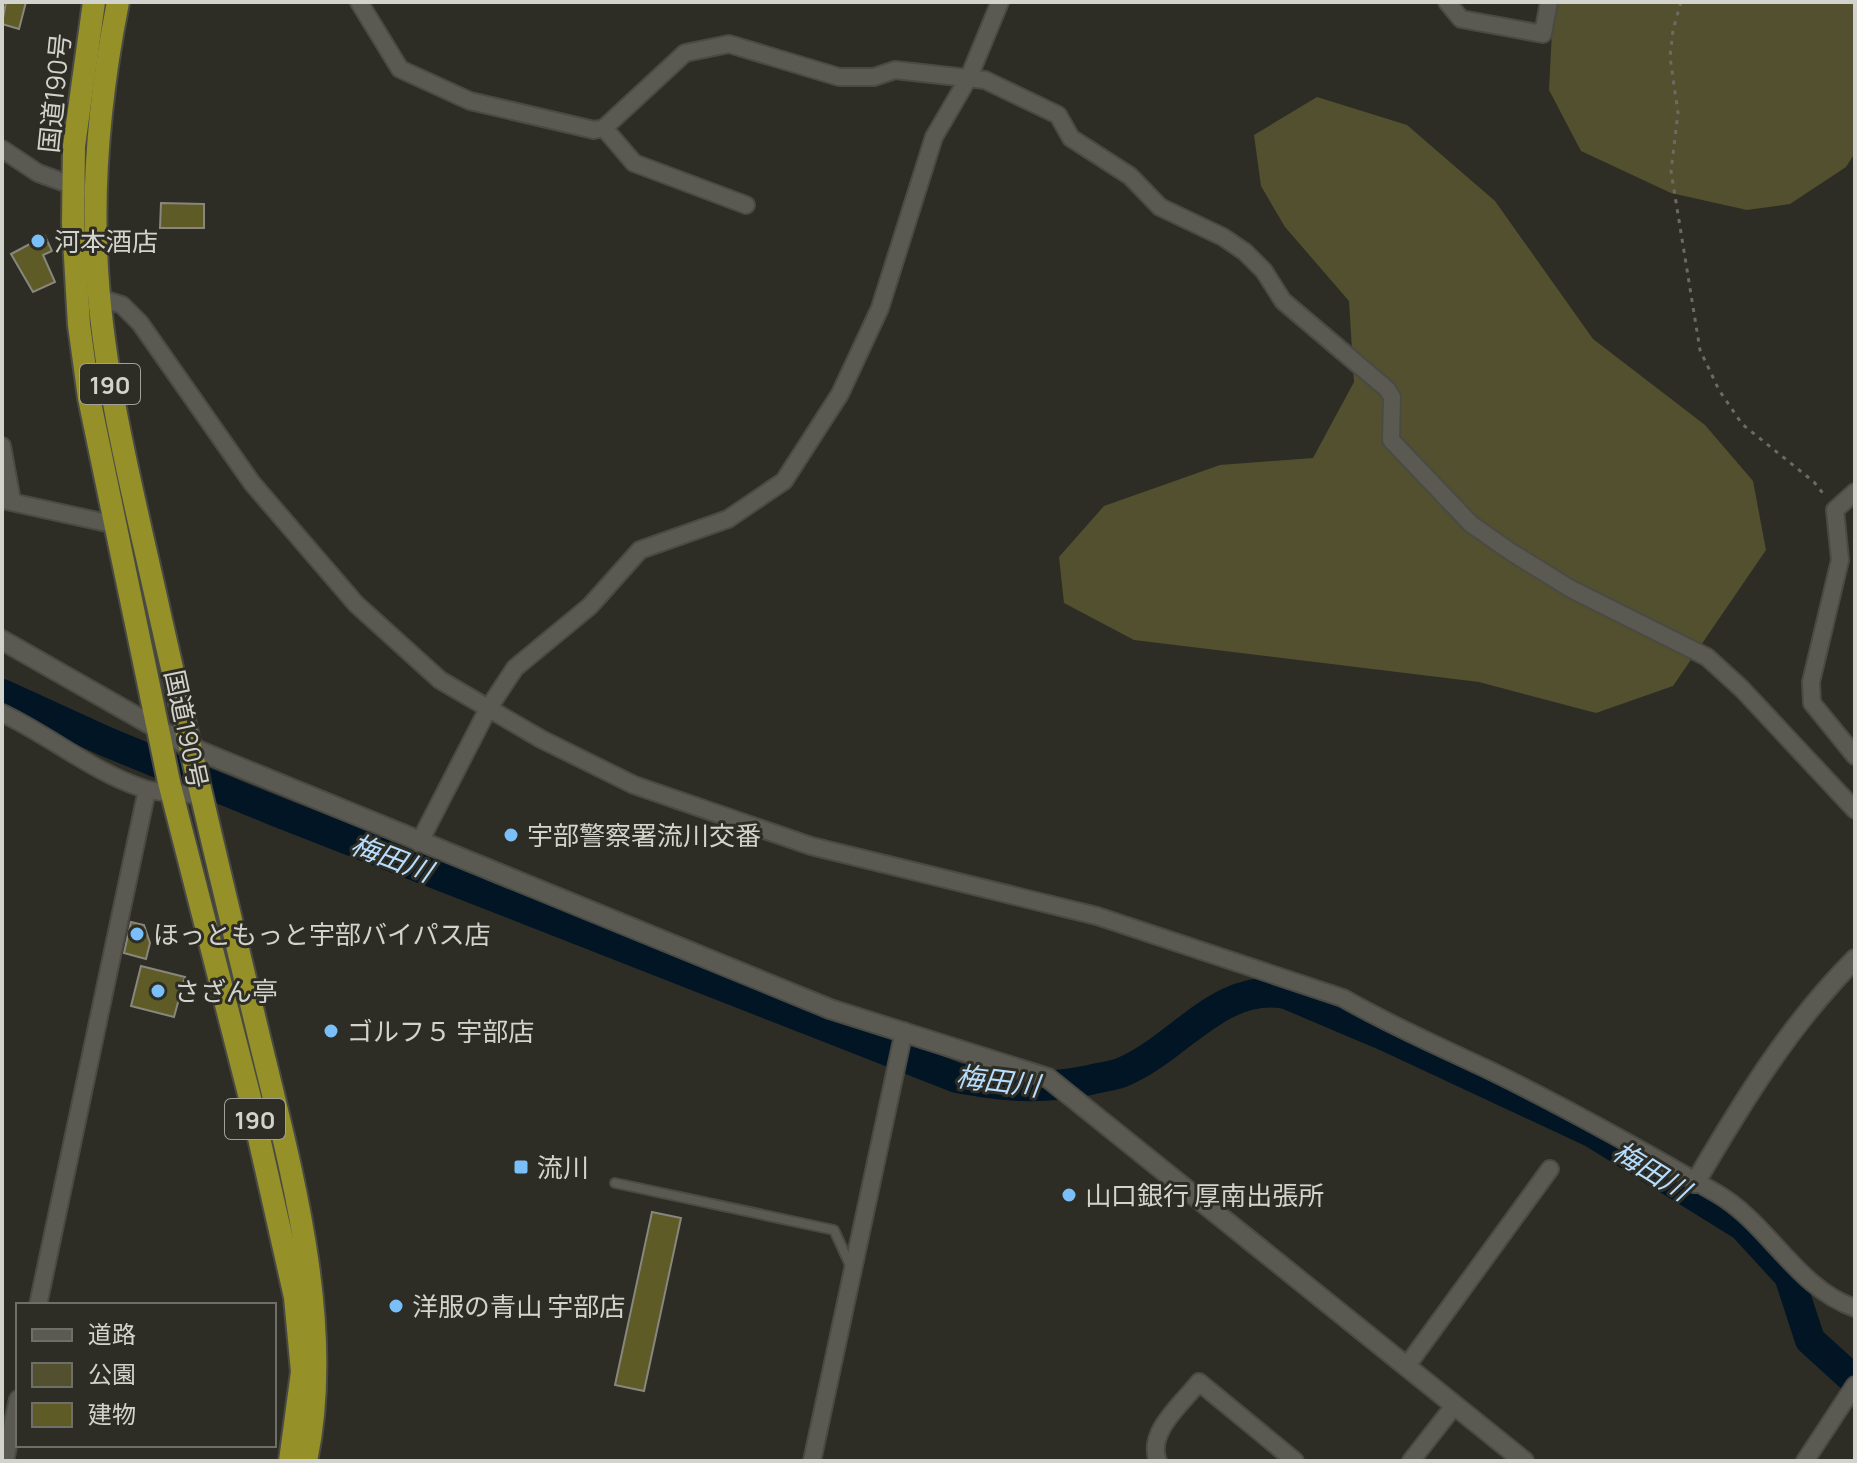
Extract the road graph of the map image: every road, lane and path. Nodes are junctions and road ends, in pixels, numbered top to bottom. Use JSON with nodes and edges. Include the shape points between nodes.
{"nodes":[{"id":1,"x":94,"y":2,"type":"edge"},
{"id":2,"x":118,"y":2,"type":"edge"},
{"id":3,"x":359,"y":2,"type":"edge"},
{"id":4,"x":1000,"y":2,"type":"edge"},
{"id":5,"x":1447,"y":2,"type":"edge"},
{"id":6,"x":1549,"y":2,"type":"edge"},
{"id":7,"x":1681,"y":2,"type":"edge"},
{"id":8,"x":969,"y":77,"type":"junction"},
{"id":9,"x":604,"y":128,"type":"junction"},
{"id":10,"x":2,"y":149,"type":"edge"},
{"id":11,"x":85,"y":190,"type":"junction"},
{"id":12,"x":746,"y":205,"type":"dead end"},
{"id":13,"x":100,"y":298,"type":"junction"},
{"id":14,"x":2,"y":446,"type":"edge"},
{"id":15,"x":1855,"y":492,"type":"edge"},
{"id":16,"x":7,"y":500,"type":"edge"},
{"id":17,"x":1835,"y":510,"type":"junction"},
{"id":18,"x":116,"y":525,"type":"junction"},
{"id":19,"x":2,"y":640,"type":"edge"},
{"id":20,"x":488,"y":709,"type":"junction"},
{"id":21,"x":2,"y":713,"type":"edge"},
{"id":22,"x":160,"y":739,"type":"junction"},
{"id":23,"x":191,"y":753,"type":"junction"},
{"id":24,"x":1855,"y":756,"type":"edge"},
{"id":25,"x":170,"y":787,"type":"junction"},
{"id":26,"x":147,"y":790,"type":"junction"},
{"id":27,"x":200,"y":792,"type":"junction"},
{"id":28,"x":1855,"y":810,"type":"edge"},
{"id":29,"x":419,"y":843,"type":"junction"},
{"id":30,"x":1855,"y":959,"type":"edge"},
{"id":31,"x":904,"y":1031,"type":"junction"},
{"id":32,"x":1550,"y":1169,"type":"dead end"},
{"id":33,"x":615,"y":1183,"type":"dead end"},
{"id":34,"x":1695,"y":1183,"type":"junction"},
{"id":35,"x":853,"y":1271,"type":"junction"},
{"id":36,"x":38,"y":1303,"type":"edge"},
{"id":37,"x":1855,"y":1308,"type":"edge"},
{"id":38,"x":1406,"y":1367,"type":"junction"},
{"id":39,"x":1852,"y":1389,"type":"edge"},
{"id":40,"x":1454,"y":1406,"type":"junction"},
{"id":41,"x":16,"y":1412,"type":"edge"},
{"id":42,"x":5,"y":1461,"type":"edge"},
{"id":43,"x":290,"y":1461,"type":"edge"},
{"id":44,"x":306,"y":1461,"type":"edge"},
{"id":45,"x":812,"y":1461,"type":"edge"},
{"id":46,"x":1158,"y":1461,"type":"edge"},
{"id":47,"x":1295,"y":1461,"type":"edge"},
{"id":48,"x":1411,"y":1461,"type":"edge"},
{"id":49,"x":1524,"y":1461,"type":"edge"},
{"id":50,"x":1805,"y":1461,"type":"edge"}],
"edges":[{"from":1,"to":11,"type":"highway","name":"国道190号","number":"190","via":[[79,94]]},
{"from":2,"to":11,"type":"highway","name":"国道190号","number":"190"},
{"from":3,"to":9,"type":"street","via":[[400,69],[470,101]]},
{"from":4,"to":8,"type":"street"},
{"from":5,"to":6,"type":"street","via":[[1461,19],[1543,34]]},
{"from":7,"to":17,"type":"path","via":[[1670,57],[1678,113],[1671,171],[1700,350],[1742,424],[1814,482]]},
{"from":8,"to":9,"type":"street","via":[[895,70],[874,77],[839,77],[729,44],[685,53]]},
{"from":8,"to":20,"type":"street","via":[[934,137],[880,308],[840,394],[784,481],[728,519],[640,550],[596,600],[515,668]]},
{"from":8,"to":28,"type":"street","via":[[1058,115],[1071,138],[1130,176],[1160,207],[1245,252],[1283,301],[1387,389],[1392,397],[1391,440],[1471,524],[1571,589],[1707,657]]},
{"from":9,"to":12,"type":"street","via":[[634,163]]},
{"from":10,"to":11,"type":"street","via":[[38,173]]},
{"from":11,"to":13,"type":"highway","name":"国道190号","number":"190"},
{"from":11,"to":18,"type":"highway","name":"国道190号","number":"190","via":[[79,325]]},
{"from":13,"to":20,"type":"street","via":[[122,305],[140,323],[252,483],[356,604],[440,680]]},
{"from":13,"to":23,"type":"highway","name":"国道190号","number":"190","via":[[118,422]]},
{"from":14,"to":16,"type":"street"},
{"from":15,"to":17,"type":"street"},
{"from":16,"to":18,"type":"street"},
{"from":17,"to":24,"type":"street","via":[[1840,560],[1811,682],[1812,703]]},
{"from":18,"to":22,"type":"highway","name":"国道190号","number":"190"},
{"from":19,"to":22,"type":"street"},
{"from":20,"to":29,"type":"street"},
{"from":20,"to":34,"type":"street","via":[[634,785],[811,846],[1097,916],[1343,998],[1571,1111]]},
{"from":21,"to":26,"type":"street","via":[[43,732],[87,763]]},
{"from":22,"to":23,"type":"street"},
{"from":22,"to":25,"type":"highway","name":"国道190号","number":"190"},
{"from":23,"to":27,"type":"highway","name":"国道190号","number":"190"},
{"from":23,"to":29,"type":"street"},
{"from":25,"to":26,"type":"street"},
{"from":25,"to":27,"type":"street"},
{"from":25,"to":43,"type":"highway","name":"国道190号","number":"190","via":[[295,1297],[302,1372]]},
{"from":26,"to":36,"type":"street"},
{"from":27,"to":44,"type":"highway","name":"国道190号","number":"190","via":[[306,1256],[318,1371]]},
{"from":29,"to":31,"type":"street","via":[[830,1009]]},
{"from":30,"to":34,"type":"street","via":[[1788,1036]]},
{"from":31,"to":35,"type":"street"},
{"from":31,"to":38,"type":"street","via":[[1048,1078]]},
{"from":32,"to":38,"type":"street"},
{"from":33,"to":35,"type":"lane","via":[[834,1230]]},
{"from":34,"to":37,"type":"street","via":[[1746,1215],[1798,1271],[1835,1301]]},
{"from":35,"to":45,"type":"street"},
{"from":38,"to":40,"type":"street"},
{"from":39,"to":50,"type":"street"},
{"from":40,"to":48,"type":"street"},
{"from":40,"to":49,"type":"street"},
{"from":41,"to":42,"type":"street"},
{"from":46,"to":47,"type":"street","via":[[1159,1432],[1199,1382]]}]}
